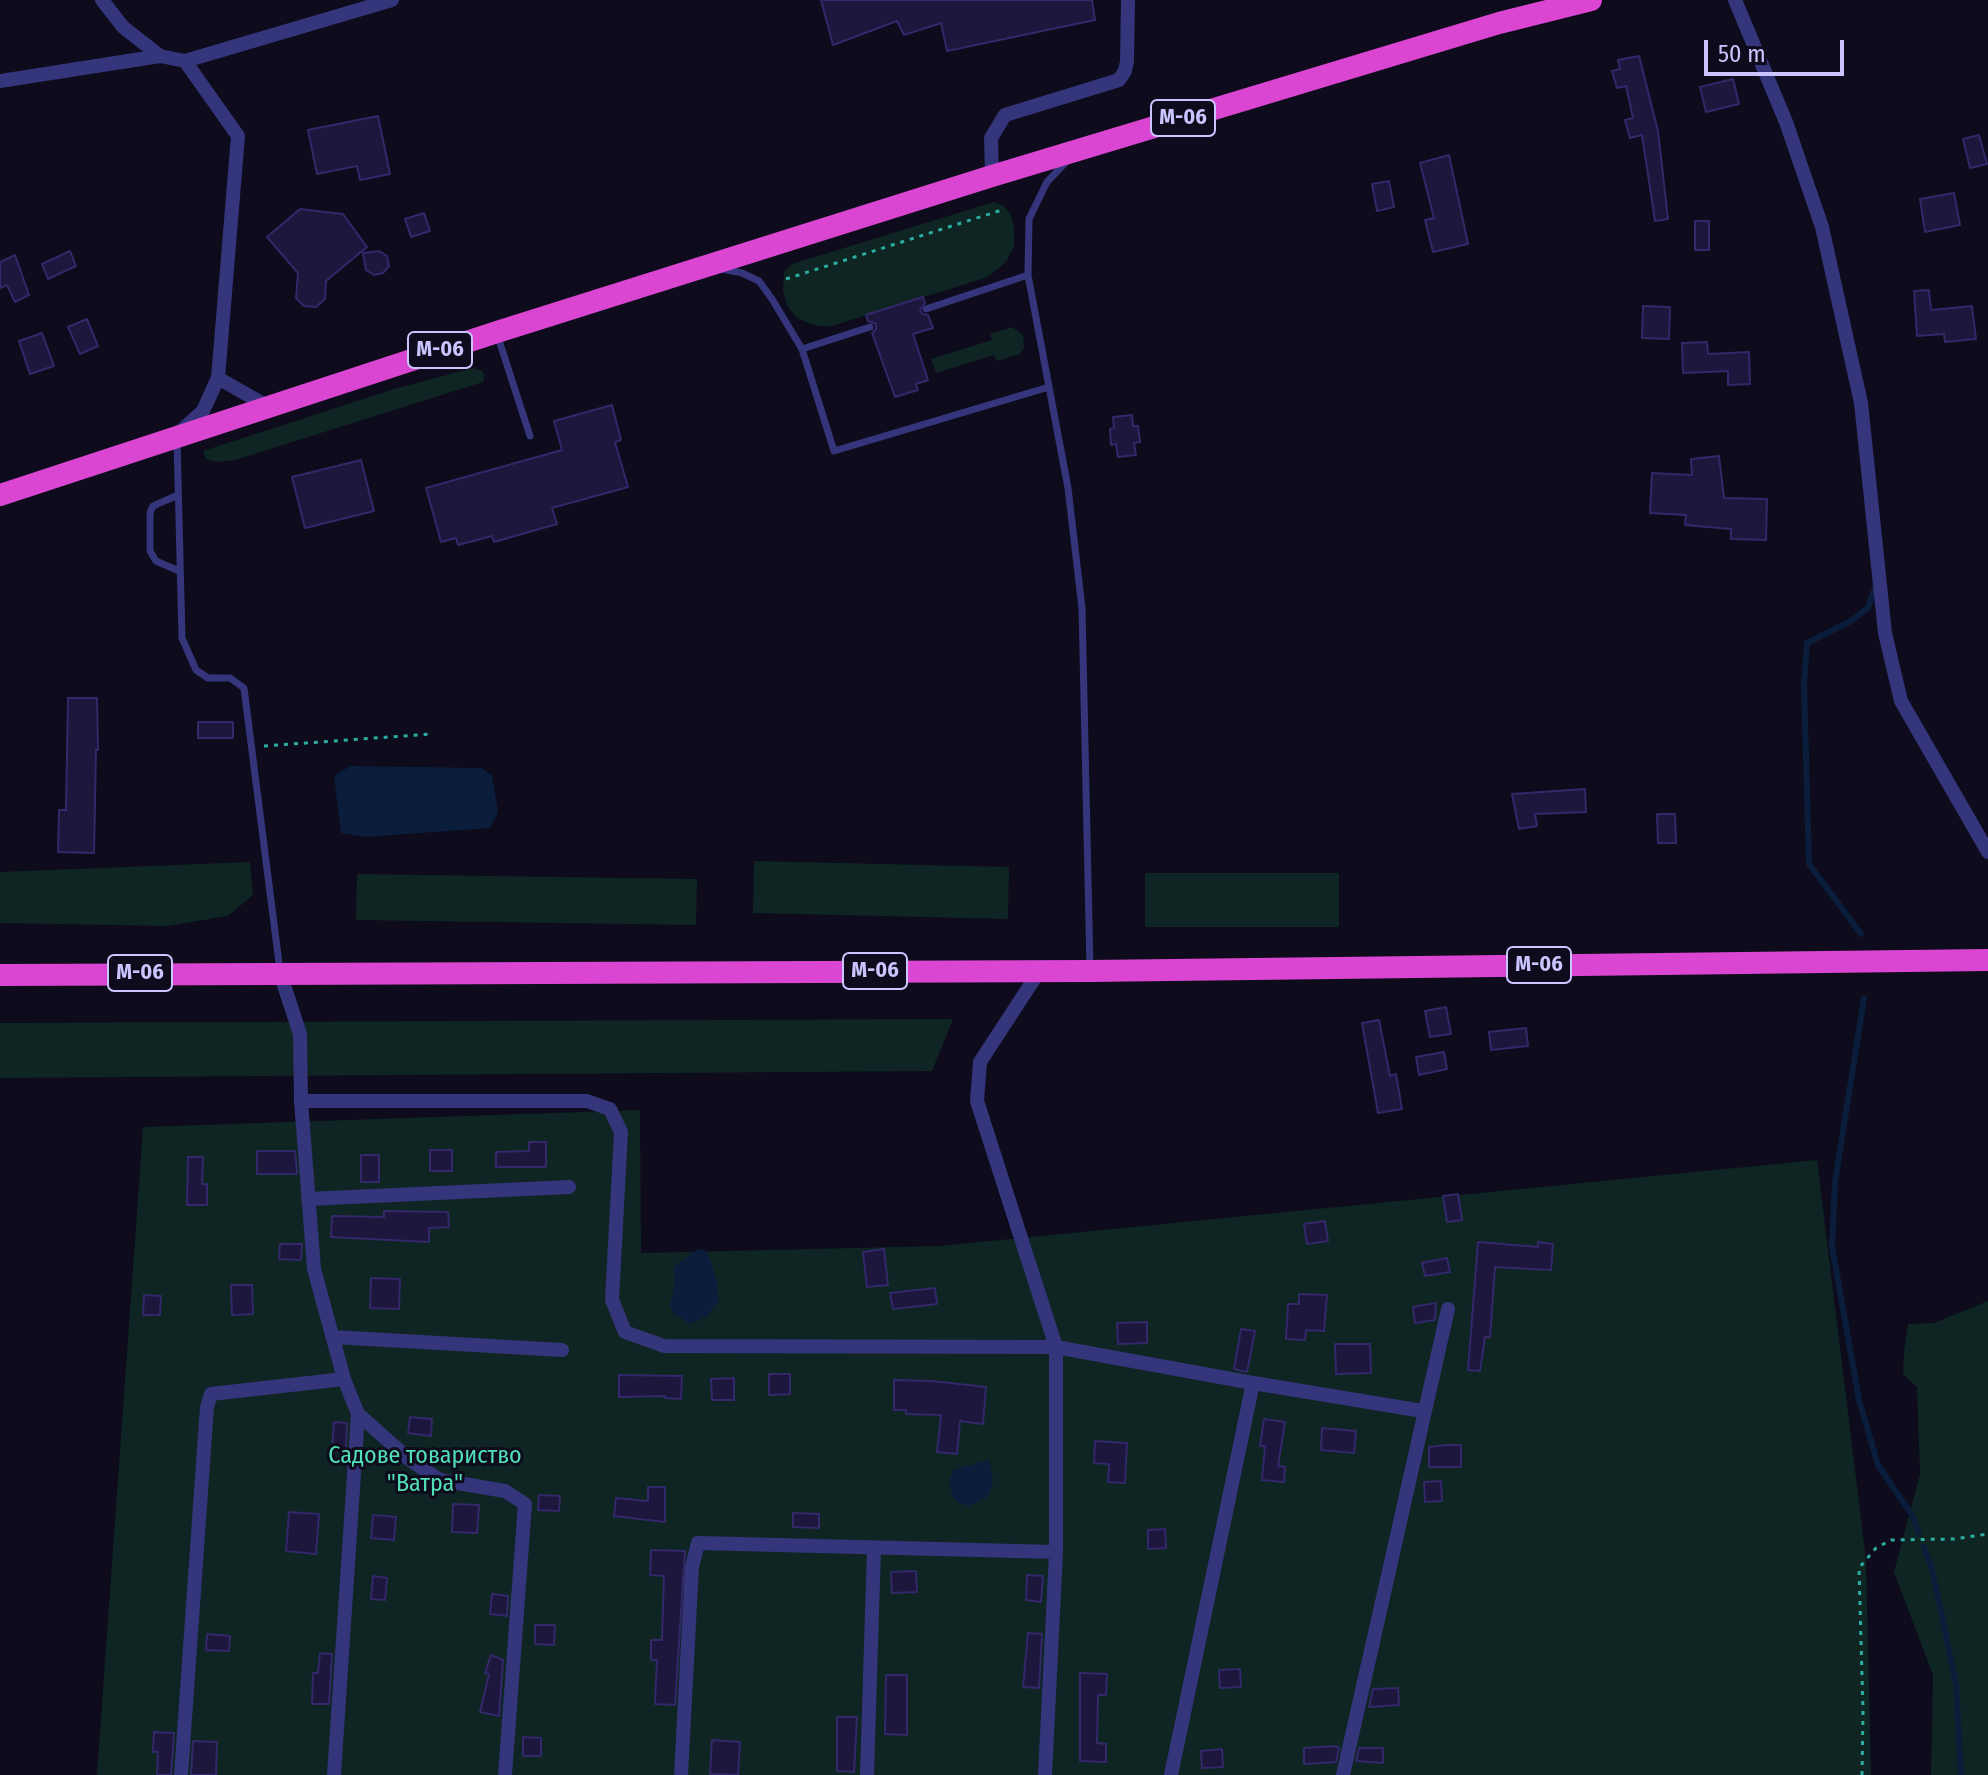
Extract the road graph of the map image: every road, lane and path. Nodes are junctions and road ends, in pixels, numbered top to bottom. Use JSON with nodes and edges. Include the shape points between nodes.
{"nodes":[{"id":1,"x":102,"y":0,"type":"edge"},
{"id":2,"x":392,"y":0,"type":"edge"},
{"id":3,"x":1128,"y":0,"type":"edge"},
{"id":4,"x":1591,"y":0,"type":"edge"},
{"id":5,"x":1735,"y":0,"type":"edge"},
{"id":6,"x":160,"y":56,"type":"junction"},
{"id":7,"x":185,"y":61,"type":"junction"},
{"id":8,"x":0,"y":81,"type":"edge"},
{"id":9,"x":1079,"y":150,"type":"junction"},
{"id":10,"x":992,"y":176,"type":"junction"},
{"id":11,"x":1005,"y":209,"type":"dead end"},
{"id":12,"x":705,"y":266,"type":"junction"},
{"id":13,"x":1028,"y":275,"type":"junction"},
{"id":14,"x":786,"y":279,"type":"dead end"},
{"id":15,"x":926,"y":309,"type":"dead end"},
{"id":16,"x":870,"y":327,"type":"dead end"},
{"id":17,"x":497,"y":332,"type":"junction"},
{"id":18,"x":802,"y":349,"type":"junction"},
{"id":19,"x":218,"y":378,"type":"junction"},
{"id":20,"x":1049,"y":387,"type":"junction"},
{"id":21,"x":267,"y":406,"type":"junction"},
{"id":22,"x":177,"y":436,"type":"junction"},
{"id":23,"x":530,"y":436,"type":"dead end"},
{"id":24,"x":0,"y":495,"type":"edge"},
{"id":25,"x":178,"y":495,"type":"junction"},
{"id":26,"x":179,"y":571,"type":"junction"},
{"id":27,"x":431,"y":734,"type":"dead end"},
{"id":28,"x":252,"y":747,"type":"junction"},
{"id":29,"x":1988,"y":852,"type":"edge"},
{"id":30,"x":1988,"y":960,"type":"edge"},
{"id":31,"x":1040,"y":970,"type":"junction"},
{"id":32,"x":1090,"y":971,"type":"junction"},
{"id":33,"x":280,"y":973,"type":"junction"},
{"id":34,"x":0,"y":975,"type":"edge"},
{"id":35,"x":301,"y":1101,"type":"junction"},
{"id":36,"x":569,"y":1187,"type":"dead end"},
{"id":37,"x":308,"y":1199,"type":"junction"},
{"id":38,"x":1448,"y":1309,"type":"dead end"},
{"id":39,"x":333,"y":1337,"type":"junction"},
{"id":40,"x":1056,"y":1347,"type":"junction"},
{"id":41,"x":562,"y":1350,"type":"dead end"},
{"id":42,"x":344,"y":1379,"type":"junction"},
{"id":43,"x":1253,"y":1383,"type":"junction"},
{"id":44,"x":1423,"y":1411,"type":"junction"},
{"id":45,"x":358,"y":1414,"type":"junction"},
{"id":46,"x":1988,"y":1534,"type":"edge"},
{"id":47,"x":874,"y":1549,"type":"junction"},
{"id":48,"x":1056,"y":1552,"type":"junction"},
{"id":49,"x":181,"y":1775,"type":"edge"},
{"id":50,"x":334,"y":1775,"type":"edge"},
{"id":51,"x":505,"y":1775,"type":"edge"},
{"id":52,"x":681,"y":1775,"type":"edge"},
{"id":53,"x":867,"y":1775,"type":"edge"},
{"id":54,"x":1045,"y":1775,"type":"edge"},
{"id":55,"x":1171,"y":1775,"type":"edge"},
{"id":56,"x":1343,"y":1775,"type":"edge"},
{"id":57,"x":1862,"y":1775,"type":"edge"}],
"edges":[{"from":1,"to":6,"type":"street","via":[[123,27]]},
{"from":2,"to":7,"type":"street"},
{"from":3,"to":10,"type":"street","via":[[1127,61],[1119,80],[1005,115],[991,138]]},
{"from":4,"to":9,"type":"highway","number":"М-06"},
{"from":5,"to":29,"type":"street","via":[[1822,227],[1861,403],[1885,633],[1901,701]]},
{"from":6,"to":7,"type":"street"},
{"from":6,"to":8,"type":"street"},
{"from":7,"to":19,"type":"street","via":[[238,136]]},
{"from":9,"to":10,"type":"highway","number":"М-06"},
{"from":9,"to":13,"type":"lane","via":[[1047,182],[1029,219]]},
{"from":10,"to":12,"type":"highway","number":"М-06"},
{"from":11,"to":14,"type":"path"},
{"from":12,"to":17,"type":"highway","number":"М-06"},
{"from":12,"to":18,"type":"lane","via":[[759,281]]},
{"from":13,"to":15,"type":"lane"},
{"from":13,"to":20,"type":"lane"},
{"from":16,"to":18,"type":"lane"},
{"from":17,"to":21,"type":"highway","number":"М-06"},
{"from":17,"to":23,"type":"lane"},
{"from":18,"to":20,"type":"lane","via":[[834,451]]},
{"from":19,"to":21,"type":"street"},
{"from":19,"to":22,"type":"street","via":[[203,411]]},
{"from":20,"to":32,"type":"lane","via":[[1082,608]]},
{"from":21,"to":22,"type":"highway","number":"М-06"},
{"from":22,"to":24,"type":"highway","number":"М-06"},
{"from":22,"to":25,"type":"lane"},
{"from":25,"to":26,"type":"lane"},
{"from":25,"to":26,"type":"lane","via":[[153,506],[150,551],[156,561]]},
{"from":26,"to":28,"type":"lane","via":[[180,624],[190,659],[208,678],[230,678],[244,688]]},
{"from":27,"to":28,"type":"path"},
{"from":28,"to":33,"type":"lane"},
{"from":30,"to":32,"type":"highway","number":"М-06"},
{"from":31,"to":32,"type":"highway","number":"М-06"},
{"from":31,"to":33,"type":"highway","number":"М-06"},
{"from":31,"to":40,"type":"street","via":[[980,1062],[977,1101]]},
{"from":33,"to":34,"type":"highway","number":"М-06"},
{"from":33,"to":35,"type":"street","via":[[300,1034]]},
{"from":35,"to":37,"type":"street"},
{"from":35,"to":40,"type":"street","via":[[587,1101],[610,1109],[621,1132],[612,1300],[625,1332],[664,1346]]},
{"from":36,"to":37,"type":"street"},
{"from":37,"to":39,"type":"street","via":[[314,1269]]},
{"from":38,"to":44,"type":"street"},
{"from":39,"to":41,"type":"street"},
{"from":39,"to":42,"type":"street"},
{"from":40,"to":43,"type":"street"},
{"from":40,"to":48,"type":"street"},
{"from":42,"to":45,"type":"street"},
{"from":42,"to":49,"type":"street","via":[[211,1394]]},
{"from":43,"to":44,"type":"street"},
{"from":43,"to":55,"type":"street"},
{"from":44,"to":56,"type":"street"},
{"from":45,"to":50,"type":"street"},
{"from":45,"to":51,"type":"street","via":[[440,1480],[505,1491],[525,1504]]},
{"from":46,"to":57,"type":"path","via":[[1891,1540],[1859,1568]]},
{"from":47,"to":48,"type":"street"},
{"from":47,"to":52,"type":"street","via":[[698,1543],[692,1567]]},
{"from":47,"to":53,"type":"street"},
{"from":48,"to":54,"type":"street"}]}
